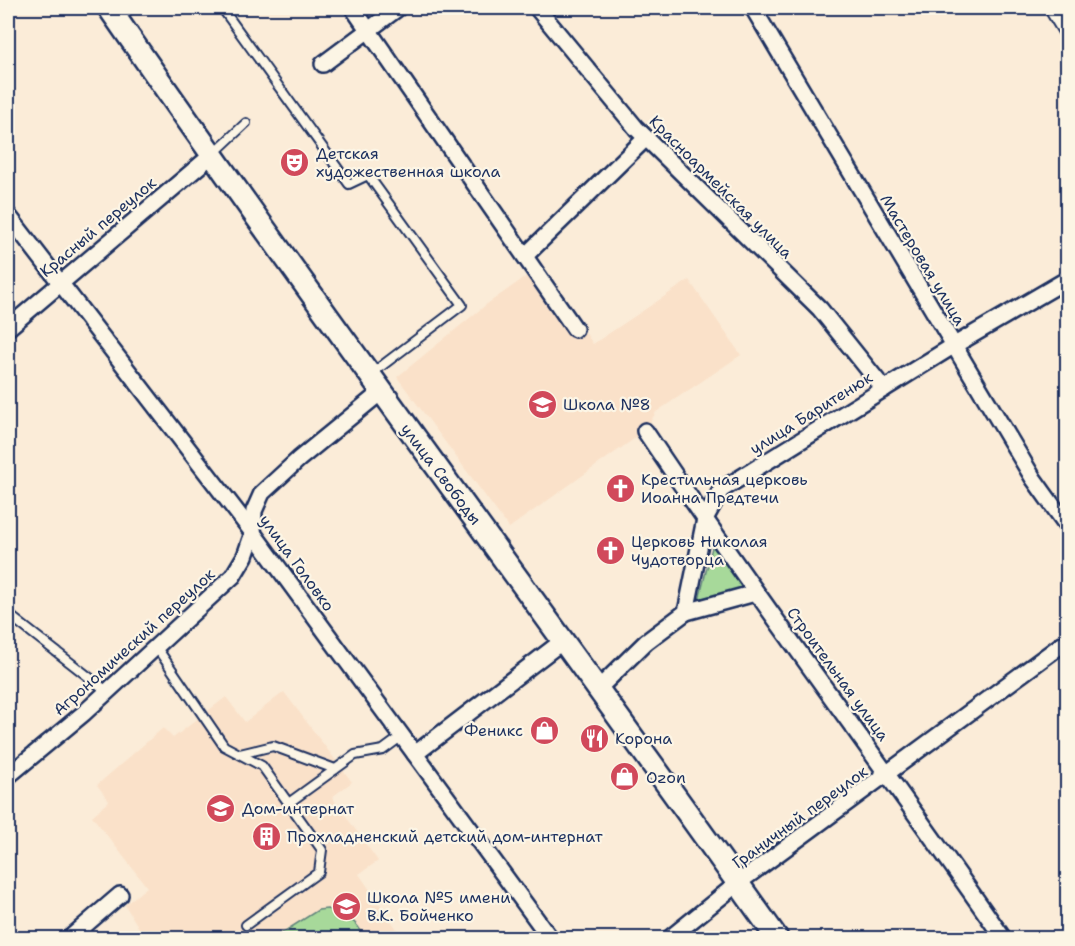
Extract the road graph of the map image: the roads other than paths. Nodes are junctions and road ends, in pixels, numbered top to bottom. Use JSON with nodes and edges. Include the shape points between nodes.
{"nodes":[{"id":1,"x":222,"y":8,"type":"edge"},
{"id":2,"x":353,"y":8,"type":"edge"},
{"id":3,"x":398,"y":8,"type":"edge"},
{"id":4,"x":537,"y":8,"type":"edge"},
{"id":5,"x":753,"y":8,"type":"edge"},
{"id":6,"x":1054,"y":8,"type":"edge"},
{"id":7,"x":119,"y":11,"type":"edge"},
{"id":8,"x":370,"y":29,"type":"junction"},
{"id":9,"x":1068,"y":31,"type":"edge"},
{"id":10,"x":323,"y":64,"type":"dead end"},
{"id":11,"x":246,"y":123,"type":"dead end"},
{"id":12,"x":646,"y":138,"type":"junction"},
{"id":13,"x":212,"y":155,"type":"junction"},
{"id":14,"x":8,"y":215,"type":"edge"},
{"id":15,"x":525,"y":256,"type":"junction"},
{"id":16,"x":1068,"y":279,"type":"edge"},
{"id":17,"x":59,"y":283,"type":"junction"},
{"id":18,"x":8,"y":328,"type":"edge"},
{"id":19,"x":575,"y":329,"type":"dead end"},
{"id":20,"x":953,"y":346,"type":"junction"},
{"id":21,"x":375,"y":384,"type":"junction"},
{"id":22,"x":884,"y":389,"type":"junction"},
{"id":23,"x":645,"y":430,"type":"dead end"},
{"id":24,"x":705,"y":519,"type":"junction"},
{"id":25,"x":1068,"y":527,"type":"edge"},
{"id":26,"x":253,"y":533,"type":"junction"},
{"id":27,"x":755,"y":593,"type":"junction"},
{"id":28,"x":687,"y":612,"type":"junction"},
{"id":29,"x":8,"y":614,"type":"edge"},
{"id":30,"x":564,"y":640,"type":"junction"},
{"id":31,"x":1068,"y":640,"type":"edge"},
{"id":32,"x":157,"y":648,"type":"junction"},
{"id":33,"x":599,"y":688,"type":"junction"},
{"id":34,"x":108,"y":692,"type":"junction"},
{"id":35,"x":402,"y":736,"type":"junction"},
{"id":36,"x":240,"y":754,"type":"junction"},
{"id":37,"x":415,"y":754,"type":"junction"},
{"id":38,"x":335,"y":770,"type":"junction"},
{"id":39,"x":889,"y":774,"type":"junction"},
{"id":40,"x":8,"y":776,"type":"edge"},
{"id":41,"x":290,"y":802,"type":"junction"},
{"id":42,"x":738,"y":883,"type":"junction"},
{"id":43,"x":120,"y":895,"type":"dead end"},
{"id":44,"x":246,"y":925,"type":"dead end"},
{"id":45,"x":70,"y":939,"type":"edge"},
{"id":46,"x":550,"y":939,"type":"edge"},
{"id":47,"x":670,"y":939,"type":"edge"},
{"id":48,"x":777,"y":939,"type":"edge"},
{"id":49,"x":1003,"y":939,"type":"edge"}],
"edges":[{"from":1,"to":21,"type":"lane","via":[[349,184],[368,176],[462,305]]},
{"from":2,"to":8,"type":"street"},
{"from":3,"to":8,"type":"street"},
{"from":4,"to":12,"type":"street","name":"Красноармейская улица"},
{"from":5,"to":20,"type":"street","name":"Мастеровая улица"},
{"from":6,"to":9,"type":"street"},
{"from":7,"to":13,"type":"main road","name":"улица Свободы"},
{"from":8,"to":10,"type":"street"},
{"from":8,"to":15,"type":"street"},
{"from":11,"to":13,"type":"lane"},
{"from":12,"to":15,"type":"street"},
{"from":12,"to":22,"type":"street","name":"Красноармейская улица","via":[[820,309]]},
{"from":13,"to":17,"type":"street","name":"Красный переулок"},
{"from":13,"to":21,"type":"main road","name":"улица Свободы"},
{"from":14,"to":17,"type":"street","name":"улица Головко"},
{"from":15,"to":19,"type":"street"},
{"from":16,"to":20,"type":"street","name":"улица Баритенюк"},
{"from":17,"to":18,"type":"street","name":"Красный переулок"},
{"from":17,"to":26,"type":"street","name":"улица Головко"},
{"from":20,"to":22,"type":"street","name":"улица Баритенюк"},
{"from":20,"to":25,"type":"street","name":"Мастеровая улица","via":[[1033,478]]},
{"from":21,"to":26,"type":"street","name":"Агрономический переулок","via":[[262,493],[254,512]]},
{"from":21,"to":30,"type":"main road","name":"улица Свободы"},
{"from":22,"to":24,"type":"street","name":"улица Баритенюк","via":[[721,490]]},
{"from":23,"to":24,"type":"street","name":"Строительная улица"},
{"from":24,"to":27,"type":"street","name":"Строительная улица"},
{"from":24,"to":28,"type":"street","name":"улица Баритенюк"},
{"from":26,"to":32,"type":"street","name":"Агрономический переулок","via":[[233,576]]},
{"from":26,"to":35,"type":"street","name":"улица Головко"},
{"from":27,"to":28,"type":"street"},
{"from":27,"to":39,"type":"street","name":"Строительная улица"},
{"from":28,"to":33,"type":"street","via":[[646,642]]},
{"from":29,"to":34,"type":"lane"},
{"from":30,"to":33,"type":"main road","name":"улица Свободы"},
{"from":30,"to":37,"type":"street"},
{"from":31,"to":39,"type":"street","name":"Граничный переулок"},
{"from":32,"to":34,"type":"street","name":"Агрономический переулок"},
{"from":32,"to":36,"type":"lane","via":[[224,746]]},
{"from":33,"to":42,"type":"main road","name":"улица Свободы"},
{"from":34,"to":40,"type":"street","name":"Агрономический переулок"},
{"from":35,"to":37,"type":"street","name":"улица Головко"},
{"from":35,"to":38,"type":"lane","via":[[383,750],[355,755]]},
{"from":36,"to":38,"type":"lane","via":[[273,746]]},
{"from":36,"to":41,"type":"lane","via":[[261,766]]},
{"from":37,"to":46,"type":"street","name":"улица Головко"},
{"from":38,"to":41,"type":"lane"},
{"from":39,"to":42,"type":"street","name":"Граничный переулок"},
{"from":39,"to":49,"type":"street","name":"Строительная улица"},
{"from":41,"to":44,"type":"lane","via":[[322,850],[319,872]]},
{"from":42,"to":47,"type":"street","name":"Граничный переулок"},
{"from":42,"to":48,"type":"main road","name":"улица Свободы"},
{"from":43,"to":45,"type":"street"}]}
